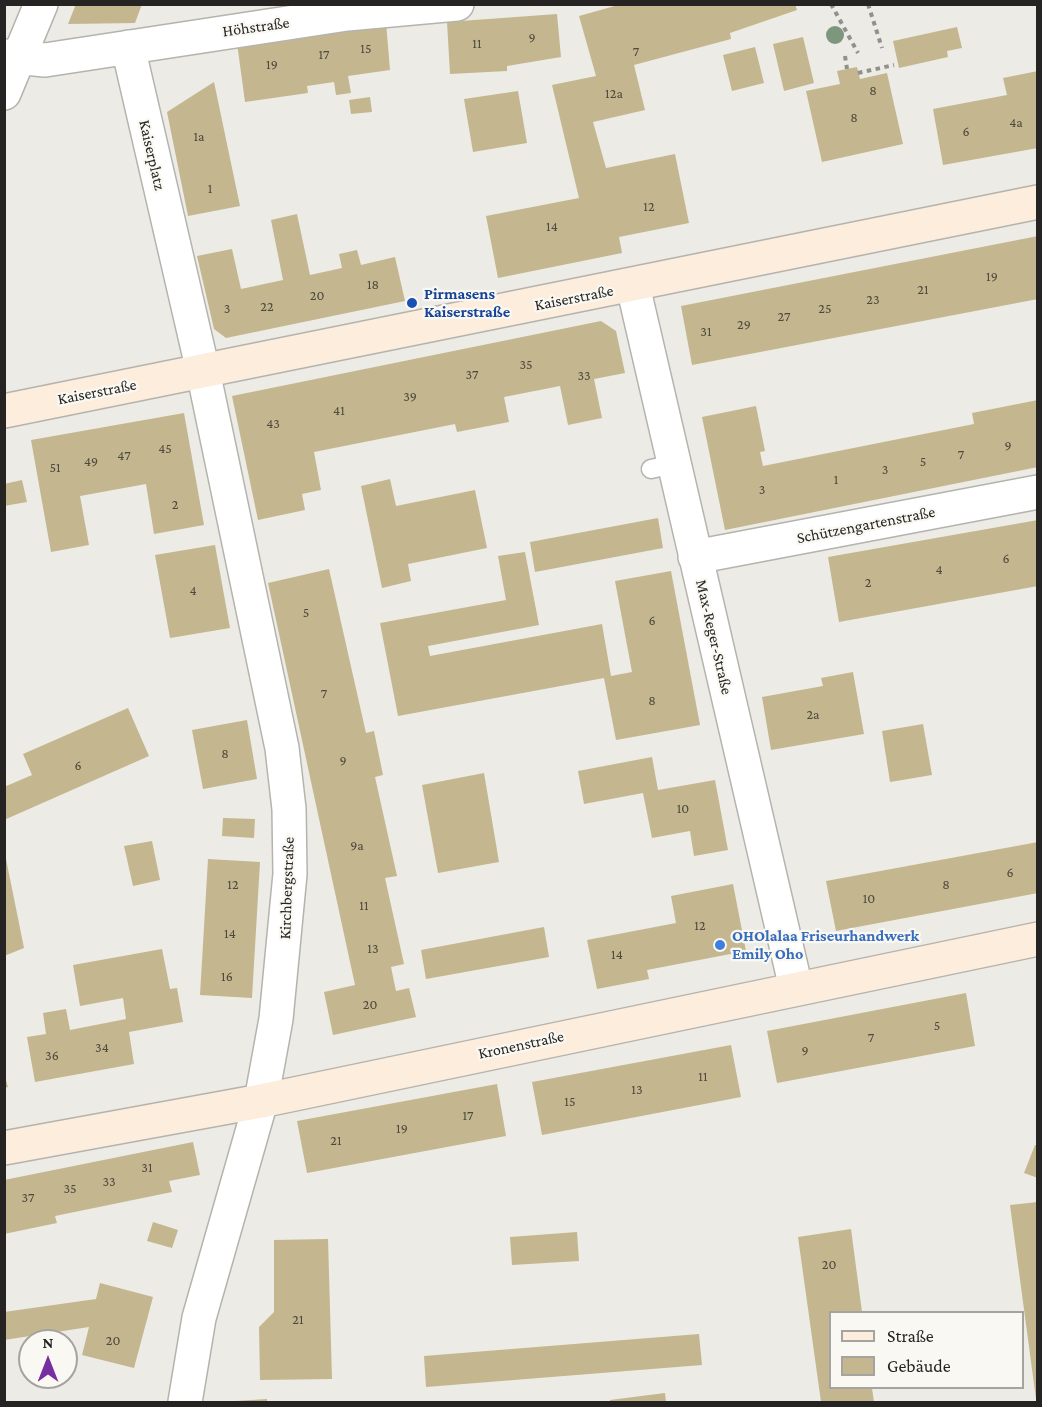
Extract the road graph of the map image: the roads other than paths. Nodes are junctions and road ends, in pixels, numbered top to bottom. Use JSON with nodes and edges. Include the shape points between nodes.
{"nodes":[{"id":1,"x":41,"y":4,"type":"edge"},
{"id":2,"x":457,"y":4,"type":"edge"},
{"id":3,"x":128,"y":47,"type":"junction"},
{"id":4,"x":11,"y":58,"type":"edge"},
{"id":5,"x":4,"y":93,"type":"edge"},
{"id":6,"x":1038,"y":202,"type":"edge"},
{"id":7,"x":633,"y":286,"type":"junction"},
{"id":8,"x":203,"y":371,"type":"junction"},
{"id":9,"x":4,"y":411,"type":"edge"},
{"id":10,"x":1038,"y":492,"type":"edge"},
{"id":11,"x":695,"y":557,"type":"junction"},
{"id":12,"x":1038,"y":939,"type":"edge"},
{"id":13,"x":796,"y":988,"type":"junction"},
{"id":14,"x":261,"y":1101,"type":"junction"},
{"id":15,"x":4,"y":1148,"type":"edge"},
{"id":16,"x":185,"y":1402,"type":"edge"}],
"edges":[{"from":1,"to":4,"type":"street"},
{"from":2,"to":3,"type":"street","name":"Höhstraße","via":[[347,14]]},
{"from":3,"to":4,"type":"street","via":[[56,59]]},
{"from":3,"to":8,"type":"street","name":"Kaiserplatz"},
{"from":4,"to":5,"type":"street"},
{"from":6,"to":7,"type":"main road","name":"Kaiserstraße"},
{"from":7,"to":8,"type":"main road","name":"Kaiserstraße"},
{"from":7,"to":11,"type":"street","name":"Max-Reger-Straße","via":[[662,466]]},
{"from":8,"to":9,"type":"main road","name":"Kaiserstraße"},
{"from":8,"to":14,"type":"street","name":"Kirchbergstraße","via":[[282,748],[289,809],[286,937]]},
{"from":10,"to":11,"type":"street","name":"Schützengartenstraße"},
{"from":11,"to":13,"type":"street","name":"Max-Reger-Straße"},
{"from":12,"to":13,"type":"main road","name":"Kronenstraße"},
{"from":13,"to":14,"type":"main road","name":"Kronenstraße"},
{"from":14,"to":15,"type":"main road","name":"Kronenstraße"},
{"from":14,"to":16,"type":"street","name":"Kirchbergstraße","via":[[200,1318]]}]}
